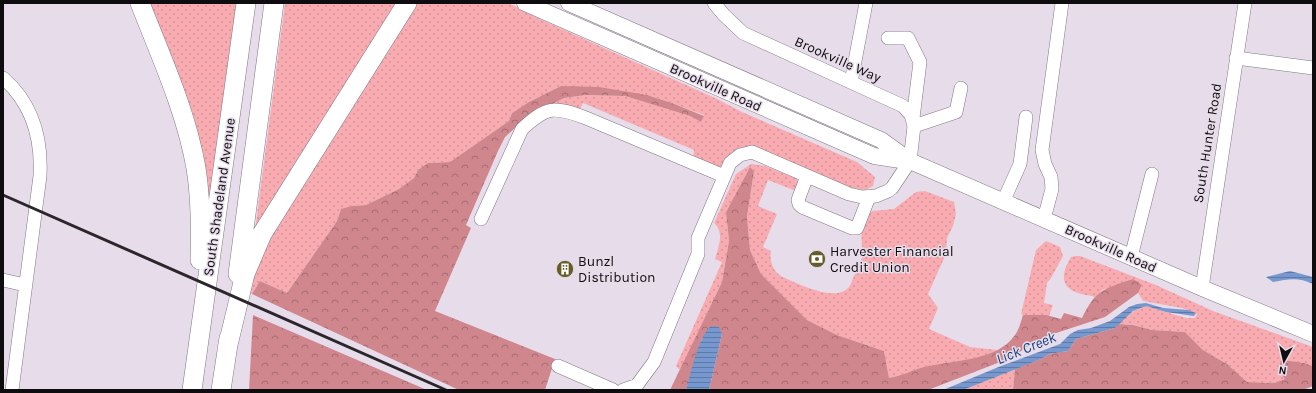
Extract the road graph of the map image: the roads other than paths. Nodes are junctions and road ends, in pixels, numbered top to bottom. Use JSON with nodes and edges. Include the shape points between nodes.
{"nodes":[{"id":1,"x":140,"y":3,"type":"edge"},
{"id":2,"x":246,"y":3,"type":"edge"},
{"id":3,"x":274,"y":3,"type":"edge"},
{"id":4,"x":407,"y":3,"type":"edge"},
{"id":5,"x":525,"y":3,"type":"edge"},
{"id":6,"x":569,"y":3,"type":"edge"},
{"id":7,"x":714,"y":3,"type":"edge"},
{"id":8,"x":866,"y":3,"type":"edge"},
{"id":9,"x":1062,"y":3,"type":"edge"},
{"id":10,"x":1244,"y":3,"type":"edge"},
{"id":11,"x":888,"y":38,"type":"dead end"},
{"id":12,"x":1236,"y":58,"type":"junction"},
{"id":13,"x":1313,"y":68,"type":"edge"},
{"id":14,"x":3,"y":78,"type":"edge"},
{"id":15,"x":851,"y":82,"type":"junction"},
{"id":16,"x":961,"y":88,"type":"dead end"},
{"id":17,"x":1026,"y":117,"type":"dead end"},
{"id":18,"x":913,"y":122,"type":"junction"},
{"id":19,"x":910,"y":162,"type":"junction"},
{"id":20,"x":1152,"y":174,"type":"dead end"},
{"id":21,"x":724,"y":176,"type":"junction"},
{"id":22,"x":807,"y":176,"type":"junction"},
{"id":23,"x":869,"y":197,"type":"junction"},
{"id":24,"x":1003,"y":202,"type":"junction"},
{"id":25,"x":481,"y":219,"type":"dead end"},
{"id":26,"x":1044,"y":219,"type":"junction"},
{"id":27,"x":1131,"y":257,"type":"junction"},
{"id":28,"x":3,"y":280,"type":"edge"},
{"id":29,"x":25,"y":285,"type":"junction"},
{"id":30,"x":1202,"y":288,"type":"junction"},
{"id":31,"x":1313,"y":334,"type":"edge"},
{"id":32,"x":227,"y":349,"type":"junction"},
{"id":33,"x":197,"y":356,"type":"junction"},
{"id":34,"x":558,"y":366,"type":"dead end"},
{"id":35,"x":12,"y":390,"type":"edge"},
{"id":36,"x":192,"y":390,"type":"edge"},
{"id":37,"x":222,"y":390,"type":"edge"},
{"id":38,"x":613,"y":390,"type":"edge"},
{"id":39,"x":623,"y":390,"type":"edge"}],
"edges":[{"from":1,"to":33,"type":"highway","via":[[182,113],[196,168],[201,233]]},
{"from":2,"to":33,"type":"highway","name":"South Shadeland Avenue"},
{"from":3,"to":32,"type":"highway","name":"South Shadeland Avenue"},
{"from":4,"to":32,"type":"highway","via":[[262,234],[245,274]]},
{"from":5,"to":19,"type":"main road","name":"Brookville Road","via":[[874,156]]},
{"from":6,"to":19,"type":"main road","name":"Brookville Road","via":[[881,140]]},
{"from":7,"to":15,"type":"street","name":"Brookville Way","via":[[743,33]]},
{"from":8,"to":15,"type":"street"},
{"from":9,"to":26,"type":"street","via":[[1042,150],[1051,177],[1052,189]]},
{"from":10,"to":12,"type":"street","name":"South Hunter Road"},
{"from":11,"to":18,"type":"street","via":[[908,38],[920,62]]},
{"from":12,"to":13,"type":"street"},
{"from":12,"to":30,"type":"street","name":"South Hunter Road"},
{"from":14,"to":29,"type":"street","via":[[27,107],[39,140],[41,158]]},
{"from":15,"to":18,"type":"street","name":"Brookville Way","via":[[900,104],[909,111]]},
{"from":16,"to":18,"type":"street","via":[[956,112]]},
{"from":17,"to":24,"type":"street","via":[[1020,164]]},
{"from":18,"to":19,"type":"street"},
{"from":19,"to":23,"type":"street","via":[[892,188]]},
{"from":19,"to":24,"type":"main road","name":"Brookville Road"},
{"from":20,"to":27,"type":"street"},
{"from":21,"to":22,"type":"street","via":[[730,164],[740,155],[752,152]]},
{"from":21,"to":25,"type":"street","via":[[586,118],[568,111],[553,109],[522,129]]},
{"from":21,"to":39,"type":"street","via":[[698,238],[698,254],[654,362],[637,385]]},
{"from":22,"to":23,"type":"street","via":[[853,196]]},
{"from":22,"to":23,"type":"street","via":[[798,200],[799,204],[852,228],[857,228]]},
{"from":24,"to":26,"type":"main road","name":"Brookville Road"},
{"from":26,"to":27,"type":"main road","name":"Brookville Road"},
{"from":27,"to":30,"type":"main road","name":"Brookville Road"},
{"from":28,"to":29,"type":"street"},
{"from":29,"to":35,"type":"street"},
{"from":30,"to":31,"type":"main road","name":"Brookville Road"},
{"from":32,"to":37,"type":"highway","name":"South Shadeland Avenue"},
{"from":33,"to":36,"type":"highway","name":"South Shadeland Avenue"},
{"from":34,"to":38,"type":"street"}]}
